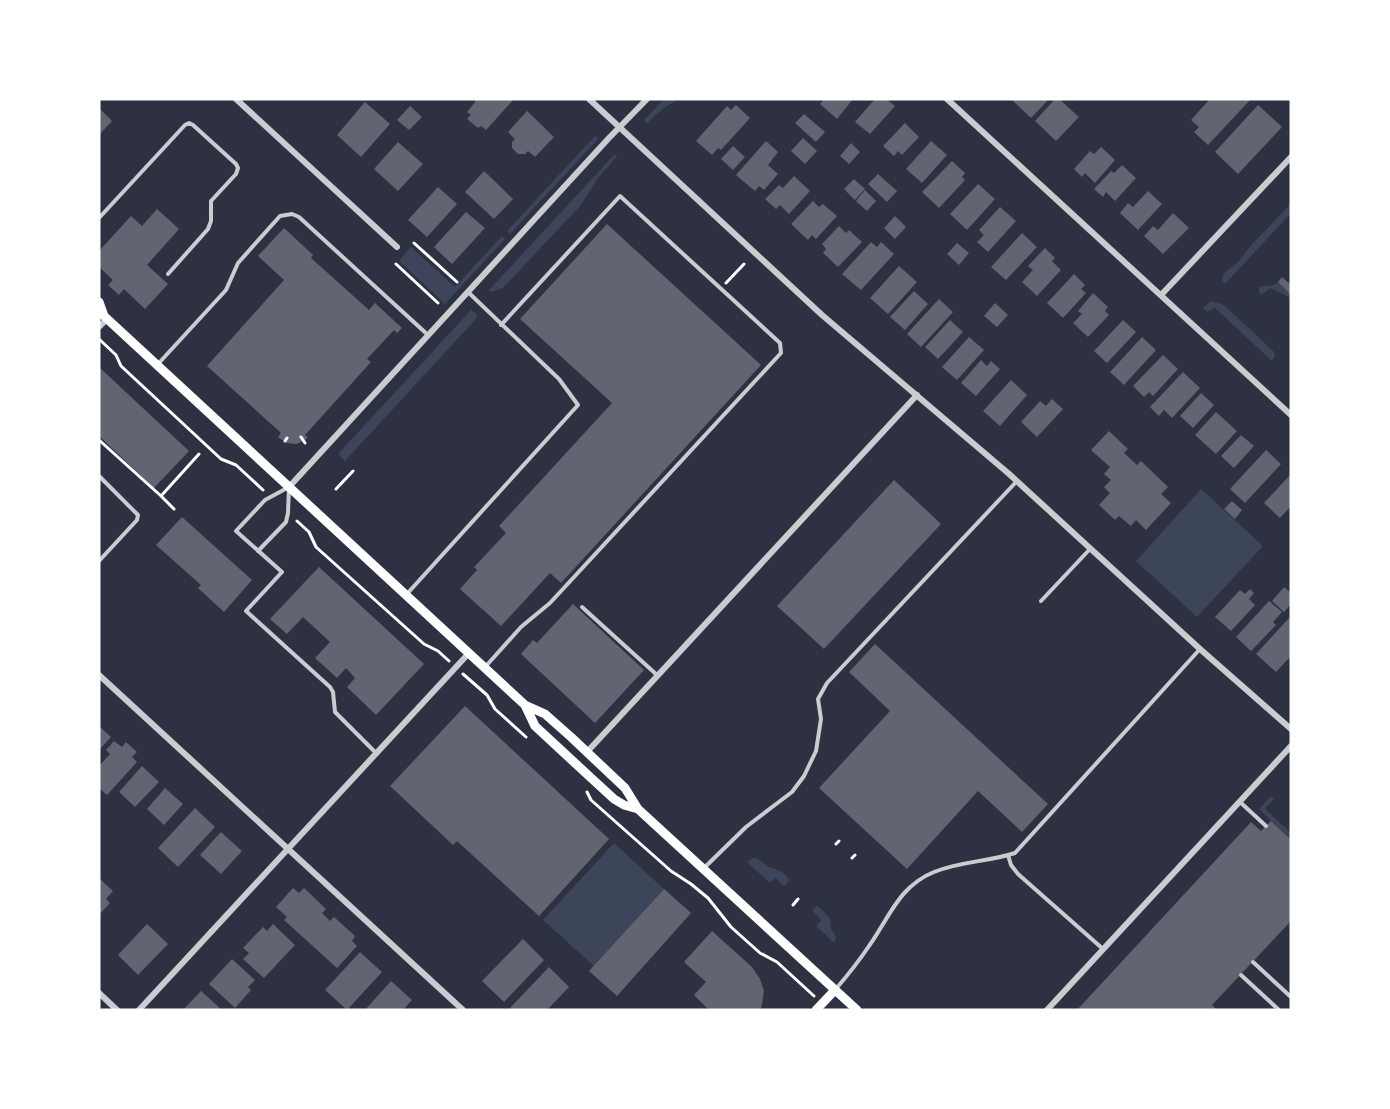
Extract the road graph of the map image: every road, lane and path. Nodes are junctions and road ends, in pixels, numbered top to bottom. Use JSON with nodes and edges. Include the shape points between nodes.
{"nodes":[{"id":1,"x":236,"y":99,"type":"edge"},
{"id":2,"x":589,"y":99,"type":"edge"},
{"id":3,"x":647,"y":99,"type":"edge"},
{"id":4,"x":947,"y":99,"type":"edge"},
{"id":5,"x":619,"y":127,"type":"junction"},
{"id":6,"x":1291,"y":157,"type":"edge"},
{"id":7,"x":99,"y":218,"type":"edge"},
{"id":8,"x":414,"y":243,"type":"dead end"},
{"id":9,"x":397,"y":247,"type":"dead end"},
{"id":10,"x":396,"y":264,"type":"dead end"},
{"id":11,"x":744,"y":264,"type":"dead end"},
{"id":12,"x":168,"y":274,"type":"dead end"},
{"id":13,"x":457,"y":282,"type":"dead end"},
{"id":14,"x":721,"y":289,"type":"junction"},
{"id":15,"x":468,"y":292,"type":"junction"},
{"id":16,"x":1161,"y":295,"type":"junction"},
{"id":17,"x":99,"y":302,"type":"edge"},
{"id":18,"x":438,"y":303,"type":"dead end"},
{"id":19,"x":103,"y":317,"type":"edge"},
{"id":20,"x":501,"y":325,"type":"junction"},
{"id":21,"x":99,"y":327,"type":"edge"},
{"id":22,"x":429,"y":335,"type":"junction"},
{"id":23,"x":99,"y":339,"type":"edge"},
{"id":24,"x":157,"y":365,"type":"junction"},
{"id":25,"x":917,"y":395,"type":"junction"},
{"id":26,"x":1291,"y":415,"type":"edge"},
{"id":27,"x":301,"y":437,"type":"dead end"},
{"id":28,"x":99,"y":440,"type":"edge"},
{"id":29,"x":305,"y":443,"type":"dead end"},
{"id":30,"x":199,"y":454,"type":"dead end"},
{"id":31,"x":353,"y":471,"type":"dead end"},
{"id":32,"x":99,"y":476,"type":"edge"},
{"id":33,"x":250,"y":478,"type":"dead end"},
{"id":34,"x":1017,"y":481,"type":"junction"},
{"id":35,"x":289,"y":487,"type":"junction"},
{"id":36,"x":336,"y":489,"type":"dead end"},
{"id":37,"x":160,"y":496,"type":"junction"},
{"id":38,"x":174,"y":509,"type":"dead end"},
{"id":39,"x":300,"y":524,"type":"dead end"},
{"id":40,"x":1090,"y":549,"type":"junction"},
{"id":41,"x":258,"y":551,"type":"junction"},
{"id":42,"x":99,"y":561,"type":"edge"},
{"id":43,"x":406,"y":595,"type":"junction"},
{"id":44,"x":1041,"y":601,"type":"dead end"},
{"id":45,"x":582,"y":607,"type":"dead end"},
{"id":46,"x":1200,"y":649,"type":"junction"},
{"id":47,"x":469,"y":653,"type":"junction"},
{"id":48,"x":442,"y":654,"type":"dead end"},
{"id":49,"x":485,"y":668,"type":"junction"},
{"id":50,"x":99,"y":675,"type":"edge"},
{"id":51,"x":657,"y":675,"type":"junction"},
{"id":52,"x":472,"y":682,"type":"dead end"},
{"id":53,"x":525,"y":705,"type":"junction"},
{"id":54,"x":1291,"y":729,"type":"edge"},
{"id":55,"x":532,"y":742,"type":"dead end"},
{"id":56,"x":1291,"y":746,"type":"edge"},
{"id":57,"x":586,"y":752,"type":"junction"},
{"id":58,"x":376,"y":754,"type":"junction"},
{"id":59,"x":585,"y":785,"type":"dead end"},
{"id":60,"x":1240,"y":801,"type":"junction"},
{"id":61,"x":638,"y":809,"type":"junction"},
{"id":62,"x":1266,"y":826,"type":"dead end"},
{"id":63,"x":287,"y":850,"type":"junction"},
{"id":64,"x":1008,"y":855,"type":"junction"},
{"id":65,"x":703,"y":869,"type":"junction"},
{"id":66,"x":798,"y":899,"type":"dead end"},
{"id":67,"x":793,"y":905,"type":"dead end"},
{"id":68,"x":1103,"y":949,"type":"junction"},
{"id":69,"x":1252,"y":962,"type":"dead end"},
{"id":70,"x":1241,"y":975,"type":"dead end"},
{"id":71,"x":801,"y":984,"type":"dead end"},
{"id":72,"x":835,"y":990,"type":"junction"},
{"id":73,"x":99,"y":993,"type":"edge"},
{"id":74,"x":1291,"y":997,"type":"edge"},
{"id":75,"x":117,"y":1010,"type":"edge"},
{"id":76,"x":139,"y":1010,"type":"edge"},
{"id":77,"x":463,"y":1010,"type":"edge"},
{"id":78,"x":816,"y":1010,"type":"edge"},
{"id":79,"x":857,"y":1010,"type":"edge"},
{"id":80,"x":1047,"y":1010,"type":"edge"},
{"id":81,"x":1279,"y":1010,"type":"edge"}],
"edges":[{"from":1,"to":9,"type":"street"},
{"from":2,"to":5,"type":"street"},
{"from":3,"to":5,"type":"street"},
{"from":4,"to":16,"type":"street"},
{"from":5,"to":15,"type":"street"},
{"from":5,"to":25,"type":"street","via":[[822,315]]},
{"from":6,"to":16,"type":"street"},
{"from":7,"to":12,"type":"lane","via":[[185,125],[193,125],[238,168],[211,201],[208,229]]},
{"from":8,"to":13,"type":"path"},
{"from":10,"to":18,"type":"path"},
{"from":11,"to":14,"type":"path"},
{"from":14,"to":20,"type":"lane","via":[[620,196]]},
{"from":14,"to":49,"type":"lane","via":[[780,343],[781,353]]},
{"from":15,"to":20,"type":"lane"},
{"from":15,"to":22,"type":"street"},
{"from":16,"to":26,"type":"street"},
{"from":17,"to":19,"type":"main road"},
{"from":19,"to":21,"type":"street"},
{"from":19,"to":24,"type":"main road"},
{"from":20,"to":43,"type":"lane","via":[[559,379],[578,405]]},
{"from":22,"to":24,"type":"lane","via":[[299,217],[287,214],[280,216],[245,253],[226,290]]},
{"from":22,"to":35,"type":"street"},
{"from":23,"to":33,"type":"path","via":[[137,382],[221,459],[236,465]]},
{"from":24,"to":35,"type":"main road"},
{"from":25,"to":34,"type":"street"},
{"from":25,"to":51,"type":"street"},
{"from":27,"to":29,"type":"path"},
{"from":28,"to":37,"type":"path"},
{"from":30,"to":37,"type":"path"},
{"from":31,"to":36,"type":"path"},
{"from":32,"to":42,"type":"lane","via":[[138,515]]},
{"from":34,"to":40,"type":"street"},
{"from":34,"to":65,"type":"lane","via":[[827,683],[818,699],[816,751],[792,792],[746,827]]},
{"from":35,"to":41,"type":"lane","via":[[286,522]]},
{"from":35,"to":41,"type":"lane","via":[[265,500],[236,531]]},
{"from":35,"to":43,"type":"main road"},
{"from":37,"to":38,"type":"path"},
{"from":39,"to":48,"type":"path","via":[[316,547],[424,644]]},
{"from":40,"to":44,"type":"lane"},
{"from":40,"to":46,"type":"street"},
{"from":41,"to":58,"type":"lane","via":[[282,572],[246,611],[330,687],[334,712]]},
{"from":43,"to":47,"type":"main road"},
{"from":45,"to":51,"type":"lane"},
{"from":46,"to":54,"type":"street"},
{"from":46,"to":64,"type":"lane","via":[[1025,842]]},
{"from":47,"to":49,"type":"main road"},
{"from":47,"to":58,"type":"street"},
{"from":49,"to":53,"type":"main road"},
{"from":50,"to":63,"type":"street"},
{"from":51,"to":57,"type":"street"},
{"from":52,"to":55,"type":"path"},
{"from":53,"to":57,"type":"main road","via":[[545,714]]},
{"from":53,"to":61,"type":"main road","via":[[535,726],[614,799]]},
{"from":56,"to":60,"type":"street"},
{"from":57,"to":61,"type":"main road","via":[[625,788]]},
{"from":58,"to":63,"type":"street"},
{"from":59,"to":71,"type":"path","via":[[591,800],[670,871],[708,898],[731,927],[760,953],[777,962]]},
{"from":60,"to":62,"type":"lane"},
{"from":60,"to":68,"type":"street"},
{"from":61,"to":65,"type":"main road"},
{"from":63,"to":76,"type":"street"},
{"from":63,"to":77,"type":"street"},
{"from":64,"to":68,"type":"lane","via":[[1018,874]]},
{"from":64,"to":72,"type":"lane","via":[[968,861],[916,881],[903,893]]},
{"from":65,"to":72,"type":"main road"},
{"from":66,"to":67,"type":"path"},
{"from":68,"to":80,"type":"street"},
{"from":69,"to":74,"type":"lane"},
{"from":70,"to":81,"type":"lane"},
{"from":72,"to":78,"type":"main road"},
{"from":72,"to":79,"type":"main road"},
{"from":73,"to":75,"type":"street"}]}
